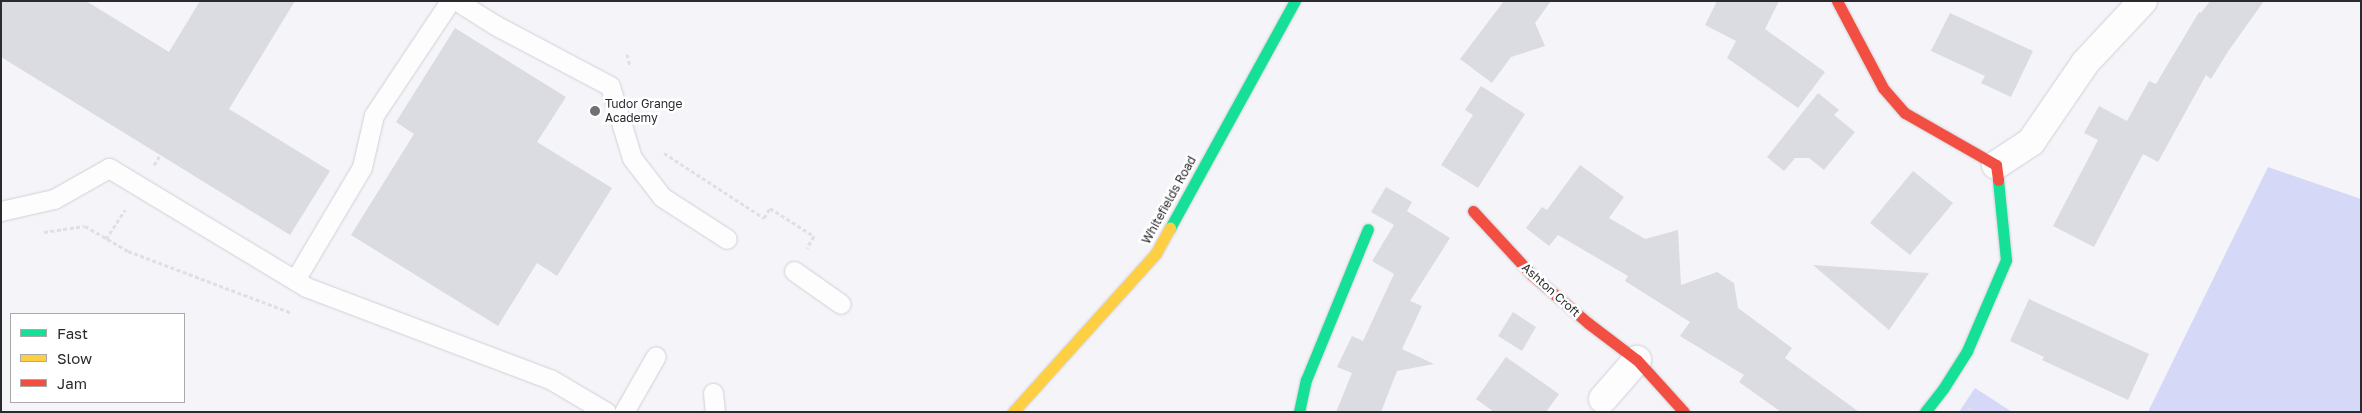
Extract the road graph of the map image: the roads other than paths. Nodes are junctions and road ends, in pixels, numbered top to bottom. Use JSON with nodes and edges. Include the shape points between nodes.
{"nodes":[{"id":1,"x":450,"y":1,"type":"edge"},
{"id":2,"x":457,"y":1,"type":"edge"},
{"id":3,"x":1295,"y":1,"type":"edge"},
{"id":4,"x":1837,"y":1,"type":"edge"},
{"id":5,"x":2143,"y":1,"type":"edge"},
{"id":6,"x":1996,"y":165,"type":"junction"},
{"id":7,"x":1,"y":211,"type":"edge"},
{"id":8,"x":1473,"y":211,"type":"dead end"},
{"id":9,"x":1368,"y":229,"type":"dead end"},
{"id":10,"x":727,"y":239,"type":"dead end"},
{"id":11,"x":794,"y":271,"type":"road end"},
{"id":12,"x":295,"y":280,"type":"junction"},
{"id":13,"x":841,"y":304,"type":"dead end"},
{"id":14,"x":656,"y":356,"type":"dead end"},
{"id":15,"x":1637,"y":360,"type":"junction"},
{"id":16,"x":1603,"y":399,"type":"dead end"},
{"id":17,"x":606,"y":412,"type":"edge"},
{"id":18,"x":624,"y":412,"type":"edge"},
{"id":19,"x":1013,"y":412,"type":"edge"},
{"id":20,"x":1299,"y":412,"type":"edge"},
{"id":21,"x":1684,"y":412,"type":"edge"},
{"id":22,"x":1925,"y":412,"type":"edge"}],
"edges":[{"from":1,"to":12,"type":"lane","via":[[374,115],[362,167]]},
{"from":2,"to":10,"type":"lane","via":[[495,25],[610,86],[632,158],[662,196]]},
{"from":3,"to":19,"type":"street","name":"Whitefields Road","via":[[1156,253]]},
{"from":4,"to":6,"type":"street","via":[[1883,88],[1905,113]]},
{"from":5,"to":6,"type":"street","via":[[2085,63],[2031,142]]},
{"from":6,"to":22,"type":"street","via":[[2006,260],[1967,351],[1944,389]]},
{"from":7,"to":12,"type":"lane","via":[[54,200],[109,168]]},
{"from":8,"to":15,"type":"street","name":"Ashton Croft","via":[[1532,275]]},
{"from":9,"to":20,"type":"street","via":[[1306,380]]},
{"from":11,"to":13,"type":"lane"},
{"from":12,"to":17,"type":"lane","via":[[306,287],[550,380]]},
{"from":14,"to":18,"type":"lane"},
{"from":15,"to":16,"type":"street"},
{"from":15,"to":21,"type":"street","name":"Ashton Croft"}]}
